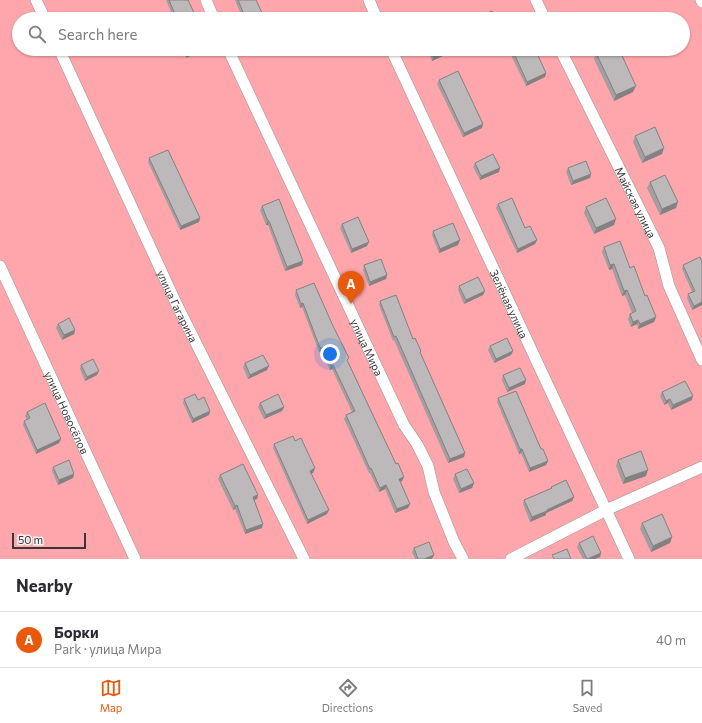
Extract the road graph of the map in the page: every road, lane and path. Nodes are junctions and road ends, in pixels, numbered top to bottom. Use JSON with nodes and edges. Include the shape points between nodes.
{"nodes":[{"id":1,"x":36,"y":0,"type":"edge"},
{"id":2,"x":206,"y":0,"type":"edge"},
{"id":3,"x":368,"y":0,"type":"edge"},
{"id":4,"x":536,"y":0,"type":"edge"},
{"id":5,"x":42,"y":12,"type":"edge"},
{"id":6,"x":211,"y":12,"type":"edge"},
{"id":7,"x":374,"y":12,"type":"edge"},
{"id":8,"x":542,"y":12,"type":"edge"},
{"id":9,"x":62,"y":56,"type":"edge"},
{"id":10,"x":231,"y":56,"type":"edge"},
{"id":11,"x":394,"y":56,"type":"edge"},
{"id":12,"x":563,"y":56,"type":"edge"},
{"id":13,"x":0,"y":266,"type":"edge"},
{"id":14,"x":702,"y":360,"type":"edge"},
{"id":15,"x":702,"y":467,"type":"edge"},
{"id":16,"x":606,"y":510,"type":"junction"},
{"id":17,"x":135,"y":559,"type":"edge"},
{"id":18,"x":304,"y":559,"type":"edge"},
{"id":19,"x":463,"y":559,"type":"edge"},
{"id":20,"x":511,"y":559,"type":"edge"},
{"id":21,"x":629,"y":559,"type":"edge"}],
"edges":[{"from":1,"to":5,"type":"street"},
{"from":2,"to":6,"type":"street"},
{"from":3,"to":7,"type":"street"},
{"from":4,"to":8,"type":"street"},
{"from":9,"to":18,"type":"street","name":"улица Гагарина","via":[[176,303]]},
{"from":10,"to":19,"type":"street","name":"улица Мира","via":[[404,425],[428,466],[434,492]]},
{"from":11,"to":16,"type":"street","name":"Зелёная улица"},
{"from":12,"to":14,"type":"street","name":"Майская улица","via":[[659,248],[669,286]]},
{"from":13,"to":17,"type":"street","name":"улица Новосёлов"},
{"from":15,"to":16,"type":"street"},
{"from":16,"to":20,"type":"street"},
{"from":16,"to":21,"type":"street","name":"Зелёная улица"}]}
